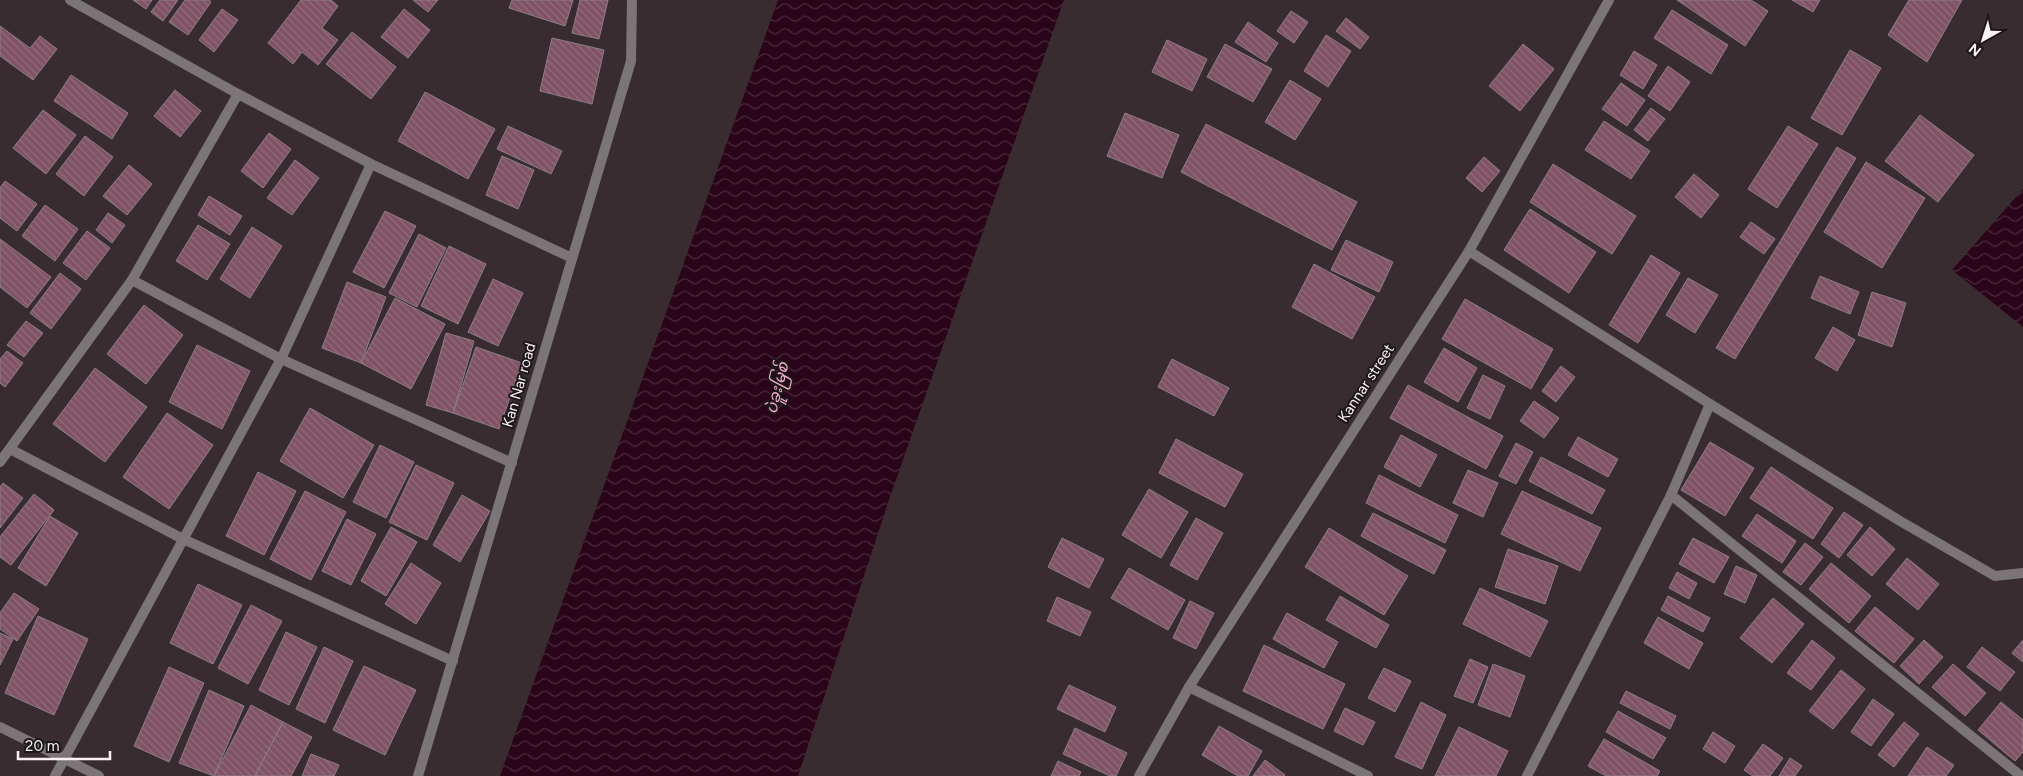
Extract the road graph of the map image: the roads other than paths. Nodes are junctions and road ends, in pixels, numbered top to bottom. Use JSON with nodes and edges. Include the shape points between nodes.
{"nodes":[{"id":1,"x":70,"y":0,"type":"edge"},
{"id":2,"x":632,"y":0,"type":"edge"},
{"id":3,"x":1609,"y":0,"type":"edge"},
{"id":4,"x":238,"y":94,"type":"junction"},
{"id":5,"x":371,"y":164,"type":"junction"},
{"id":6,"x":1469,"y":251,"type":"junction"},
{"id":7,"x":572,"y":258,"type":"junction"},
{"id":8,"x":132,"y":280,"type":"junction"},
{"id":9,"x":281,"y":359,"type":"junction"},
{"id":10,"x":1710,"y":404,"type":"junction"},
{"id":11,"x":10,"y":449,"type":"junction"},
{"id":12,"x":0,"y":462,"type":"edge"},
{"id":13,"x":512,"y":463,"type":"junction"},
{"id":14,"x":1671,"y":495,"type":"junction"},
{"id":15,"x":183,"y":539,"type":"junction"},
{"id":16,"x":2023,"y":573,"type":"edge"},
{"id":17,"x":453,"y":661,"type":"junction"},
{"id":18,"x":1189,"y":687,"type":"junction"},
{"id":19,"x":0,"y":726,"type":"edge"},
{"id":20,"x":64,"y":758,"type":"junction"},
{"id":21,"x":55,"y":776,"type":"edge"},
{"id":22,"x":99,"y":776,"type":"edge"},
{"id":23,"x":418,"y":776,"type":"edge"},
{"id":24,"x":1139,"y":776,"type":"edge"},
{"id":25,"x":1368,"y":776,"type":"edge"},
{"id":26,"x":1527,"y":776,"type":"edge"},
{"id":27,"x":2021,"y":776,"type":"edge"}],
"edges":[{"from":1,"to":4,"type":"street"},
{"from":2,"to":7,"type":"street","name":"Kan Nar road","via":[[632,61]]},
{"from":3,"to":6,"type":"street","name":"Kannar street"},
{"from":4,"to":5,"type":"street"},
{"from":4,"to":8,"type":"street"},
{"from":5,"to":7,"type":"street"},
{"from":5,"to":9,"type":"street"},
{"from":6,"to":10,"type":"street"},
{"from":6,"to":18,"type":"street","name":"Kannar street"},
{"from":7,"to":13,"type":"street","name":"Kan Nar road"},
{"from":8,"to":9,"type":"street"},
{"from":8,"to":11,"type":"street"},
{"from":9,"to":13,"type":"street"},
{"from":9,"to":15,"type":"street"},
{"from":10,"to":14,"type":"street"},
{"from":10,"to":16,"type":"street","via":[[1995,576]]},
{"from":11,"to":12,"type":"street"},
{"from":11,"to":15,"type":"street"},
{"from":13,"to":17,"type":"street","name":"Kan Nar road"},
{"from":14,"to":26,"type":"street"},
{"from":14,"to":27,"type":"street"},
{"from":15,"to":17,"type":"street"},
{"from":15,"to":20,"type":"street"},
{"from":17,"to":23,"type":"street","name":"Kan Nar road"},
{"from":18,"to":24,"type":"street","name":"Kannar street"},
{"from":18,"to":25,"type":"street"},
{"from":19,"to":20,"type":"street"},
{"from":20,"to":21,"type":"street"},
{"from":20,"to":22,"type":"street"}]}
